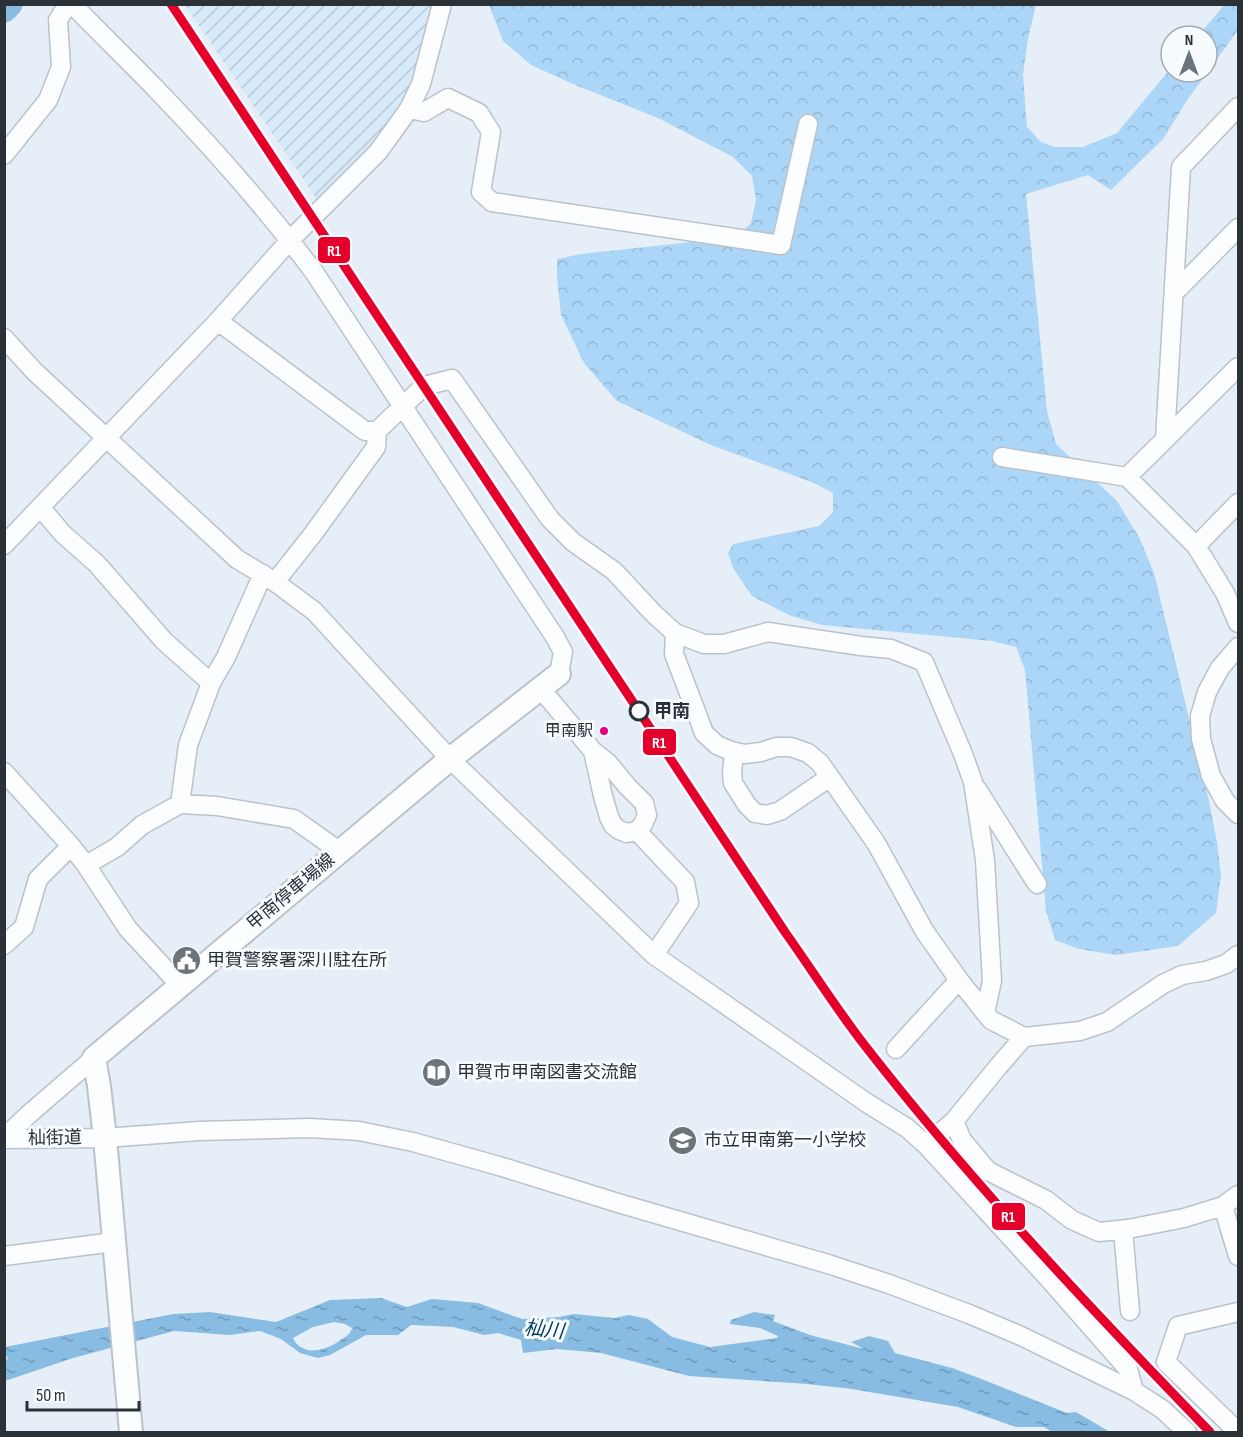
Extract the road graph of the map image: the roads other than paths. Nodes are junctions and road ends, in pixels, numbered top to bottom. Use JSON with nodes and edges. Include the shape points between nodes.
{"nodes":[{"id":1,"x":70,"y":4,"type":"edge"},
{"id":2,"x":442,"y":4,"type":"edge"},
{"id":3,"x":1239,"y":107,"type":"edge"},
{"id":4,"x":409,"y":109,"type":"junction"},
{"id":5,"x":808,"y":124,"type":"dead end"},
{"id":6,"x":4,"y":155,"type":"edge"},
{"id":7,"x":1239,"y":228,"type":"edge"},
{"id":8,"x":290,"y":240,"type":"junction"},
{"id":9,"x":1174,"y":293,"type":"junction"},
{"id":10,"x":218,"y":321,"type":"junction"},
{"id":11,"x":4,"y":338,"type":"edge"},
{"id":12,"x":1239,"y":367,"type":"edge"},
{"id":13,"x":402,"y":407,"type":"junction"},
{"id":14,"x":377,"y":431,"type":"junction"},
{"id":15,"x":106,"y":437,"type":"junction"},
{"id":16,"x":1165,"y":439,"type":"junction"},
{"id":17,"x":1002,"y":457,"type":"dead end"},
{"id":18,"x":1126,"y":477,"type":"junction"},
{"id":19,"x":1239,"y":503,"type":"edge"},
{"id":20,"x":41,"y":508,"type":"junction"},
{"id":21,"x":4,"y":545,"type":"edge"},
{"id":22,"x":1196,"y":546,"type":"junction"},
{"id":23,"x":269,"y":578,"type":"junction"},
{"id":24,"x":1239,"y":623,"type":"edge"},
{"id":25,"x":675,"y":633,"type":"junction"},
{"id":26,"x":1239,"y":647,"type":"edge"},
{"id":27,"x":559,"y":674,"type":"joint"},
{"id":28,"x":211,"y":683,"type":"junction"},
{"id":29,"x":540,"y":688,"type":"junction"},
{"id":30,"x":593,"y":751,"type":"junction"},
{"id":31,"x":734,"y":752,"type":"junction"},
{"id":32,"x":450,"y":759,"type":"junction"},
{"id":33,"x":4,"y":772,"type":"edge"},
{"id":34,"x":830,"y":777,"type":"junction"},
{"id":35,"x":623,"y":781,"type":"junction"},
{"id":36,"x":973,"y":782,"type":"junction"},
{"id":37,"x":602,"y":792,"type":"junction"},
{"id":38,"x":180,"y":804,"type":"junction"},
{"id":39,"x":1239,"y":814,"type":"edge"},
{"id":40,"x":637,"y":831,"type":"junction"},
{"id":41,"x":71,"y":846,"type":"junction"},
{"id":42,"x":339,"y":851,"type":"junction"},
{"id":43,"x":86,"y":865,"type":"junction"},
{"id":44,"x":1037,"y":884,"type":"dead end"},
{"id":45,"x":4,"y":945,"type":"edge"},
{"id":46,"x":654,"y":955,"type":"junction"},
{"id":47,"x":1239,"y":955,"type":"edge"},
{"id":48,"x":959,"y":980,"type":"junction"},
{"id":49,"x":180,"y":985,"type":"junction"},
{"id":50,"x":985,"y":1012,"type":"junction"},
{"id":51,"x":1024,"y":1037,"type":"junction"},
{"id":52,"x":896,"y":1049,"type":"dead end"},
{"id":53,"x":94,"y":1058,"type":"junction"},
{"id":54,"x":954,"y":1121,"type":"junction"},
{"id":55,"x":4,"y":1138,"type":"edge"},
{"id":56,"x":105,"y":1138,"type":"junction"},
{"id":57,"x":926,"y":1145,"type":"junction"},
{"id":58,"x":1239,"y":1195,"type":"edge"},
{"id":59,"x":1223,"y":1206,"type":"junction"},
{"id":60,"x":1123,"y":1230,"type":"junction"},
{"id":61,"x":115,"y":1249,"type":"junction"},
{"id":62,"x":4,"y":1256,"type":"edge"},
{"id":63,"x":1239,"y":1256,"type":"edge"},
{"id":64,"x":1130,"y":1311,"type":"dead end"},
{"id":65,"x":1239,"y":1312,"type":"edge"},
{"id":66,"x":1134,"y":1391,"type":"junction"},
{"id":67,"x":131,"y":1432,"type":"edge"},
{"id":68,"x":1187,"y":1432,"type":"edge"},
{"id":69,"x":1239,"y":1432,"type":"edge"}],
"edges":[{"from":1,"to":6,"type":"street","via":[[58,20],[61,67],[48,100]]},
{"from":1,"to":8,"type":"street","via":[[172,106]]},
{"from":2,"to":4,"type":"street","via":[[421,84]]},
{"from":3,"to":9,"type":"street","via":[[1181,166]]},
{"from":4,"to":5,"type":"street","via":[[424,112],[448,98],[478,113],[491,132],[481,192],[492,201],[781,245]]},
{"from":4,"to":8,"type":"street","via":[[378,152]]},
{"from":7,"to":9,"type":"street"},
{"from":8,"to":10,"type":"street"},
{"from":8,"to":13,"type":"street"},
{"from":9,"to":16,"type":"street"},
{"from":10,"to":14,"type":"street","via":[[365,431]]},
{"from":10,"to":15,"type":"street"},
{"from":11,"to":15,"type":"street"},
{"from":12,"to":16,"type":"street"},
{"from":13,"to":14,"type":"street"},
{"from":13,"to":25,"type":"street","via":[[424,386],[452,379],[550,519],[573,542],[614,571]]},
{"from":13,"to":27,"type":"street","via":[[555,637],[563,652]]},
{"from":14,"to":23,"type":"street","via":[[376,447],[313,534]]},
{"from":15,"to":20,"type":"street"},
{"from":15,"to":23,"type":"street","via":[[237,559]]},
{"from":16,"to":18,"type":"street"},
{"from":17,"to":18,"type":"street"},
{"from":18,"to":22,"type":"street"},
{"from":19,"to":22,"type":"street"},
{"from":20,"to":21,"type":"street"},
{"from":20,"to":28,"type":"street","via":[[97,564],[164,641]]},
{"from":22,"to":24,"type":"street"},
{"from":23,"to":28,"type":"street"},
{"from":23,"to":32,"type":"street","via":[[314,611]]},
{"from":25,"to":31,"type":"street","via":[[674,654],[704,733],[717,745]]},
{"from":25,"to":36,"type":"street","via":[[704,644],[724,644],[768,632],[891,649],[924,662]]},
{"from":26,"to":39,"type":"street","via":[[1220,668],[1200,716],[1201,739],[1212,776],[1225,801]]},
{"from":27,"to":29,"type":"main road","name":"甲南停車場線"},
{"from":28,"to":38,"type":"street","via":[[188,745]]},
{"from":29,"to":30,"type":"street"},
{"from":29,"to":32,"type":"main road","name":"甲南停車場線"},
{"from":30,"to":35,"type":"street"},
{"from":30,"to":37,"type":"street"},
{"from":31,"to":34,"type":"street","via":[[791,747],[808,753]]},
{"from":31,"to":34,"type":"street","via":[[733,783],[755,813],[780,811]]},
{"from":32,"to":42,"type":"main road","name":"甲南停車場線"},
{"from":32,"to":46,"type":"street"},
{"from":33,"to":41,"type":"street"},
{"from":34,"to":48,"type":"street","via":[[876,843],[925,932]]},
{"from":35,"to":37,"type":"street","via":[[607,784]]},
{"from":35,"to":40,"type":"street","via":[[644,803],[647,815]]},
{"from":36,"to":44,"type":"street"},
{"from":36,"to":50,"type":"street","via":[[985,860],[991,958],[992,981]]},
{"from":37,"to":40,"type":"street","via":[[613,825],[627,833]]},
{"from":38,"to":42,"type":"street","via":[[294,819]]},
{"from":38,"to":43,"type":"street","via":[[142,825],[117,847]]},
{"from":40,"to":46,"type":"street","via":[[685,882],[689,903]]},
{"from":41,"to":43,"type":"street"},
{"from":41,"to":45,"type":"street","via":[[38,879],[24,927]]},
{"from":42,"to":49,"type":"main road","name":"甲南停車場線"},
{"from":43,"to":49,"type":"street","via":[[128,929]]},
{"from":46,"to":57,"type":"street","via":[[908,1128]]},
{"from":47,"to":51,"type":"street","via":[[1226,964],[1163,984],[1107,1022],[1080,1030]]},
{"from":48,"to":50,"type":"street"},
{"from":48,"to":52,"type":"street"},
{"from":49,"to":53,"type":"main road","name":"甲南停車場線"},
{"from":50,"to":51,"type":"street","via":[[991,1020]]},
{"from":51,"to":54,"type":"street"},
{"from":53,"to":55,"type":"street"},
{"from":53,"to":56,"type":"main road"},
{"from":54,"to":57,"type":"street"},
{"from":54,"to":60,"type":"street","via":[[962,1140],[988,1171],[1099,1232]]},
{"from":55,"to":56,"type":"street","name":"杣街道"},
{"from":56,"to":61,"type":"main road"},
{"from":56,"to":66,"type":"street","name":"杣街道","via":[[310,1128],[359,1131],[413,1142],[889,1284],[1021,1336]]},
{"from":57,"to":66,"type":"street","via":[[1128,1369]]},
{"from":58,"to":59,"type":"street"},
{"from":59,"to":60,"type":"street"},
{"from":59,"to":63,"type":"street"},
{"from":60,"to":64,"type":"street"},
{"from":61,"to":62,"type":"street"},
{"from":61,"to":67,"type":"main road"},
{"from":65,"to":69,"type":"street","via":[[1178,1326],[1166,1362]]},
{"from":66,"to":68,"type":"street","name":"杣街道"}]}
